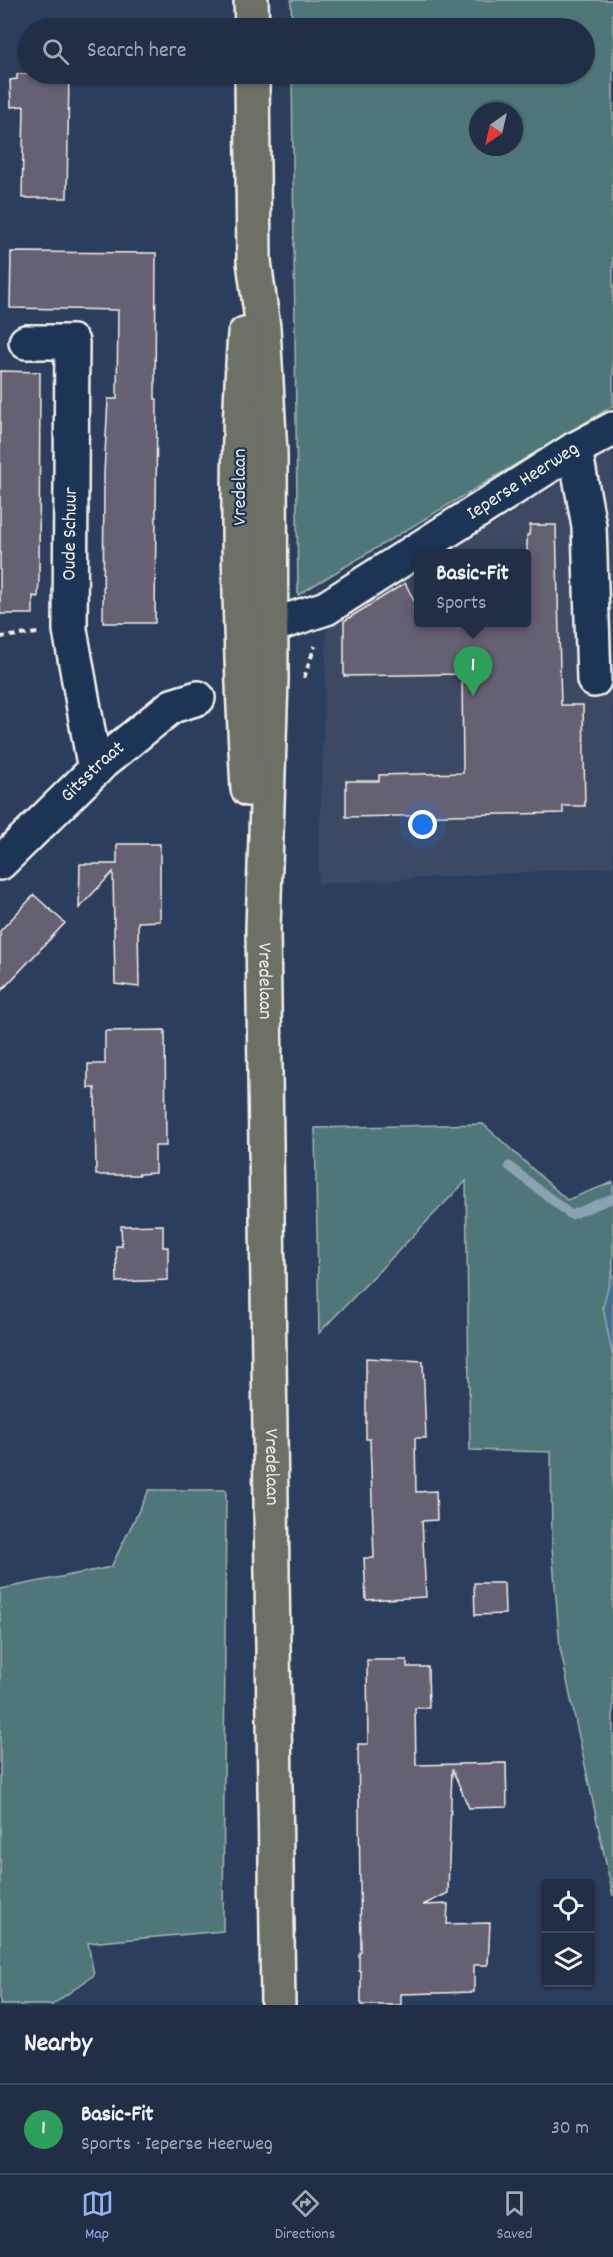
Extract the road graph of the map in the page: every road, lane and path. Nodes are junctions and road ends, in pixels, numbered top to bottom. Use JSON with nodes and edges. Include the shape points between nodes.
{"nodes":[{"id":1,"x":251,"y":0,"type":"edge"},
{"id":2,"x":252,"y":18,"type":"edge"},
{"id":3,"x":252,"y":84,"type":"edge"},
{"id":4,"x":26,"y":342,"type":"dead end"},
{"id":5,"x":613,"y":429,"type":"edge"},
{"id":6,"x":575,"y":449,"type":"junction"},
{"id":7,"x":418,"y":549,"type":"edge"},
{"id":8,"x":414,"y":552,"type":"edge"},
{"id":9,"x":326,"y":608,"type":"junction"},
{"id":10,"x":256,"y":626,"type":"junction"},
{"id":11,"x":70,"y":630,"type":"junction"},
{"id":12,"x":0,"y":637,"type":"edge"},
{"id":13,"x":271,"y":679,"type":"junction"},
{"id":14,"x":594,"y":680,"type":"dead end"},
{"id":15,"x":198,"y":698,"type":"dead end"},
{"id":16,"x":95,"y":770,"type":"junction"},
{"id":17,"x":0,"y":862,"type":"edge"},
{"id":18,"x":262,"y":929,"type":"junction"},
{"id":19,"x":278,"y":2005,"type":"edge"}],
"edges":[{"from":1,"to":2,"type":"main road"},
{"from":3,"to":10,"type":"main road","name":"Vredelaan","via":[[254,261],[263,328],[270,453]]},
{"from":4,"to":11,"type":"street","name":"Oude Schuur","via":[[72,342]]},
{"from":5,"to":6,"type":"street","name":"Ieperse Heerweg"},
{"from":6,"to":7,"type":"street","name":"Ieperse Heerweg"},
{"from":6,"to":14,"type":"street","via":[[589,526]]},
{"from":8,"to":9,"type":"street","name":"Ieperse Heerweg"},
{"from":9,"to":10,"type":"street","name":"Ieperse Heerweg"},
{"from":9,"to":13,"type":"path","via":[[305,678]]},
{"from":10,"to":13,"type":"main road","name":"Vredelaan"},
{"from":10,"to":18,"type":"main road","name":"Vredelaan","via":[[241,679]]},
{"from":11,"to":12,"type":"path"},
{"from":11,"to":16,"type":"street","name":"Oude Schuur"},
{"from":13,"to":18,"type":"main road","name":"Vredelaan"},
{"from":15,"to":16,"type":"street","name":"Gitsstraat","via":[[172,706]]},
{"from":16,"to":17,"type":"street","name":"Gitsstraat"},
{"from":18,"to":19,"type":"main road","name":"Vredelaan"}]}
